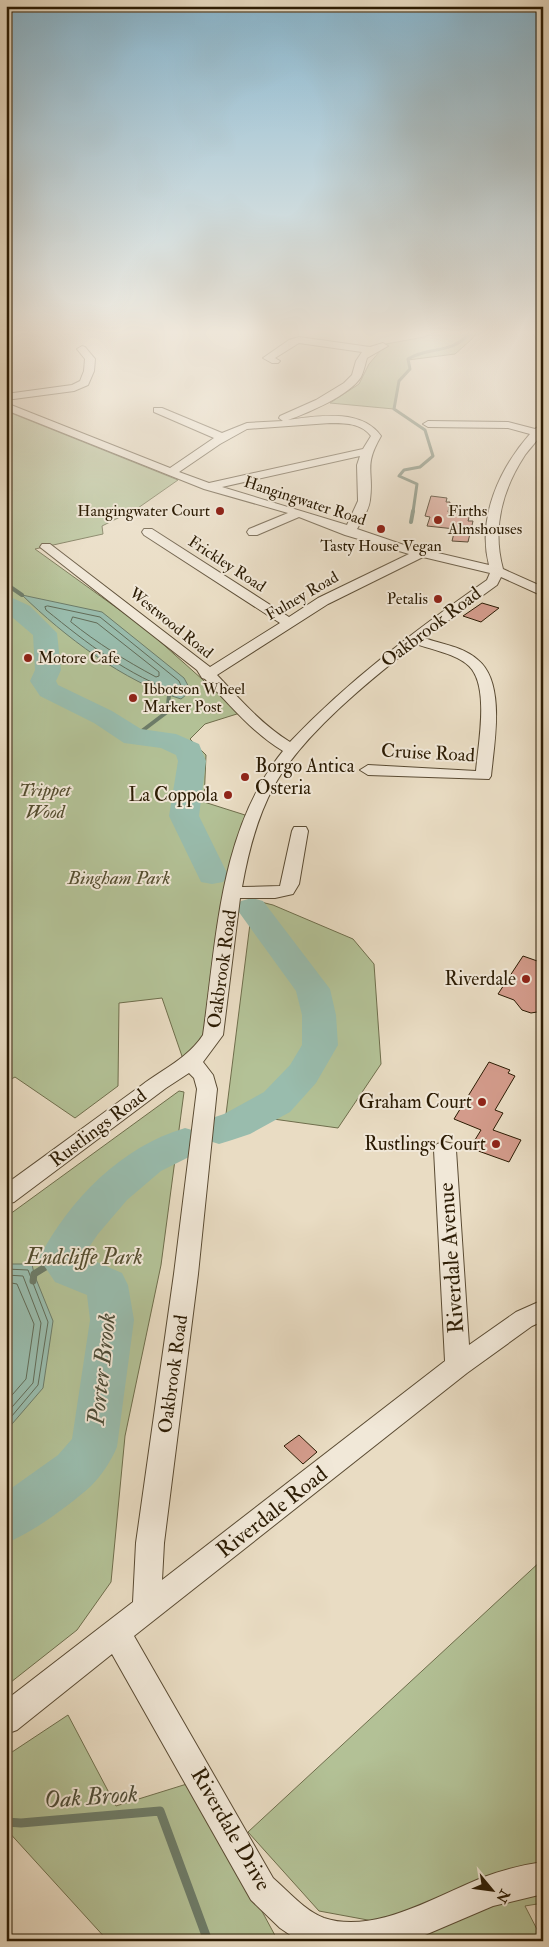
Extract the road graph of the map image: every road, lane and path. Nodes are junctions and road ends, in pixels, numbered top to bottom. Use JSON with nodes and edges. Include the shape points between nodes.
{"nodes":[{"id":1,"x":46,"y":422,"type":"edge"},
{"id":2,"x":186,"y":422,"type":"edge"},
{"id":3,"x":237,"y":422,"type":"edge"},
{"id":4,"x":295,"y":422,"type":"edge"},
{"id":5,"x":353,"y":422,"type":"edge"},
{"id":6,"x":428,"y":424,"type":"dead end"},
{"id":7,"x":540,"y":429,"type":"edge"},
{"id":8,"x":220,"y":436,"type":"junction"},
{"id":9,"x":367,"y":451,"type":"junction"},
{"id":10,"x":171,"y":472,"type":"junction"},
{"id":11,"x":208,"y":487,"type":"junction"},
{"id":12,"x":299,"y":513,"type":"junction"},
{"id":13,"x":148,"y":532,"type":"dead end"},
{"id":14,"x":253,"y":532,"type":"dead end"},
{"id":15,"x":348,"y":532,"type":"junction"},
{"id":16,"x":46,"y":548,"type":"dead end"},
{"id":17,"x":419,"y":554,"type":"junction"},
{"id":18,"x":498,"y":571,"type":"junction"},
{"id":19,"x":543,"y":592,"type":"edge"},
{"id":20,"x":293,"y":620,"type":"junction"},
{"id":21,"x":413,"y":639,"type":"junction"},
{"id":22,"x":208,"y":675,"type":"junction"},
{"id":23,"x":292,"y":750,"type":"junction"},
{"id":24,"x":368,"y":770,"type":"dead end"},
{"id":25,"x":300,"y":831,"type":"dead end"},
{"id":26,"x":233,"y":892,"type":"junction"},
{"id":27,"x":192,"y":1063,"type":"junction"},
{"id":28,"x":445,"y":1150,"type":"dead end"},
{"id":29,"x":6,"y":1196,"type":"edge"},
{"id":30,"x":543,"y":1310,"type":"edge"},
{"id":31,"x":458,"y":1366,"type":"junction"},
{"id":32,"x":147,"y":1610,"type":"junction"},
{"id":33,"x":117,"y":1634,"type":"junction"},
{"id":34,"x":6,"y":1719,"type":"edge"},
{"id":35,"x":543,"y":1878,"type":"edge"}],
"edges":[{"from":1,"to":10,"type":"street","name":"Hangingwater Road"},
{"from":2,"to":8,"type":"street"},
{"from":3,"to":8,"type":"street"},
{"from":4,"to":8,"type":"street","via":[[247,426]]},
{"from":5,"to":9,"type":"street","via":[[374,431],[376,436]]},
{"from":6,"to":7,"type":"street","via":[[508,425]]},
{"from":7,"to":18,"type":"street","via":[[500,489],[491,545]]},
{"from":8,"to":10,"type":"street"},
{"from":9,"to":11,"type":"street"},
{"from":9,"to":15,"type":"street","via":[[363,465],[364,501]]},
{"from":10,"to":11,"type":"street","name":"Hangingwater Road"},
{"from":11,"to":12,"type":"street","name":"Hangingwater Road"},
{"from":12,"to":14,"type":"street"},
{"from":12,"to":15,"type":"street","name":"Hangingwater Road"},
{"from":13,"to":20,"type":"street","name":"Frickley Road"},
{"from":15,"to":17,"type":"street","name":"Hangingwater Road"},
{"from":16,"to":22,"type":"street","name":"Westwood Road","via":[[202,667]]},
{"from":17,"to":18,"type":"street","name":"Hangingwater Road"},
{"from":17,"to":20,"type":"street","name":"Fulney Road","via":[[323,601]]},
{"from":18,"to":19,"type":"street","name":"Hangingwater Road"},
{"from":18,"to":21,"type":"street","name":"Oakbrook Road","via":[[492,582]]},
{"from":20,"to":22,"type":"street","name":"Fulney Road"},
{"from":21,"to":23,"type":"street","name":"Oakbrook Road","via":[[377,667]]},
{"from":21,"to":24,"type":"street","name":"Cruise Road","via":[[459,655],[475,664],[484,674],[488,712],[483,776]]},
{"from":22,"to":23,"type":"street","name":"Westwood Road","via":[[272,738]]},
{"from":23,"to":26,"type":"street","name":"Oakbrook Road","via":[[260,796]]},
{"from":25,"to":26,"type":"street","via":[[287,890],[276,893]]},
{"from":26,"to":27,"type":"street","name":"Oakbrook Road","via":[[213,1035]]},
{"from":27,"to":29,"type":"street","name":"Rustlings Road","via":[[157,1084]]},
{"from":27,"to":32,"type":"street","name":"Oakbrook Road","via":[[203,1074],[207,1090],[150,1543]]},
{"from":28,"to":31,"type":"street","name":"Riverdale Avenue"},
{"from":30,"to":31,"type":"street","name":"Riverdale Road","via":[[524,1319]]},
{"from":31,"to":32,"type":"street","name":"Riverdale Road"},
{"from":32,"to":33,"type":"street","name":"Riverdale Road"},
{"from":33,"to":34,"type":"street","name":"Riverdale Road"},
{"from":33,"to":35,"type":"street","name":"Riverdale Drive","via":[[262,1889],[297,1921],[326,1935],[361,1939],[392,1933],[516,1881]]}]}
